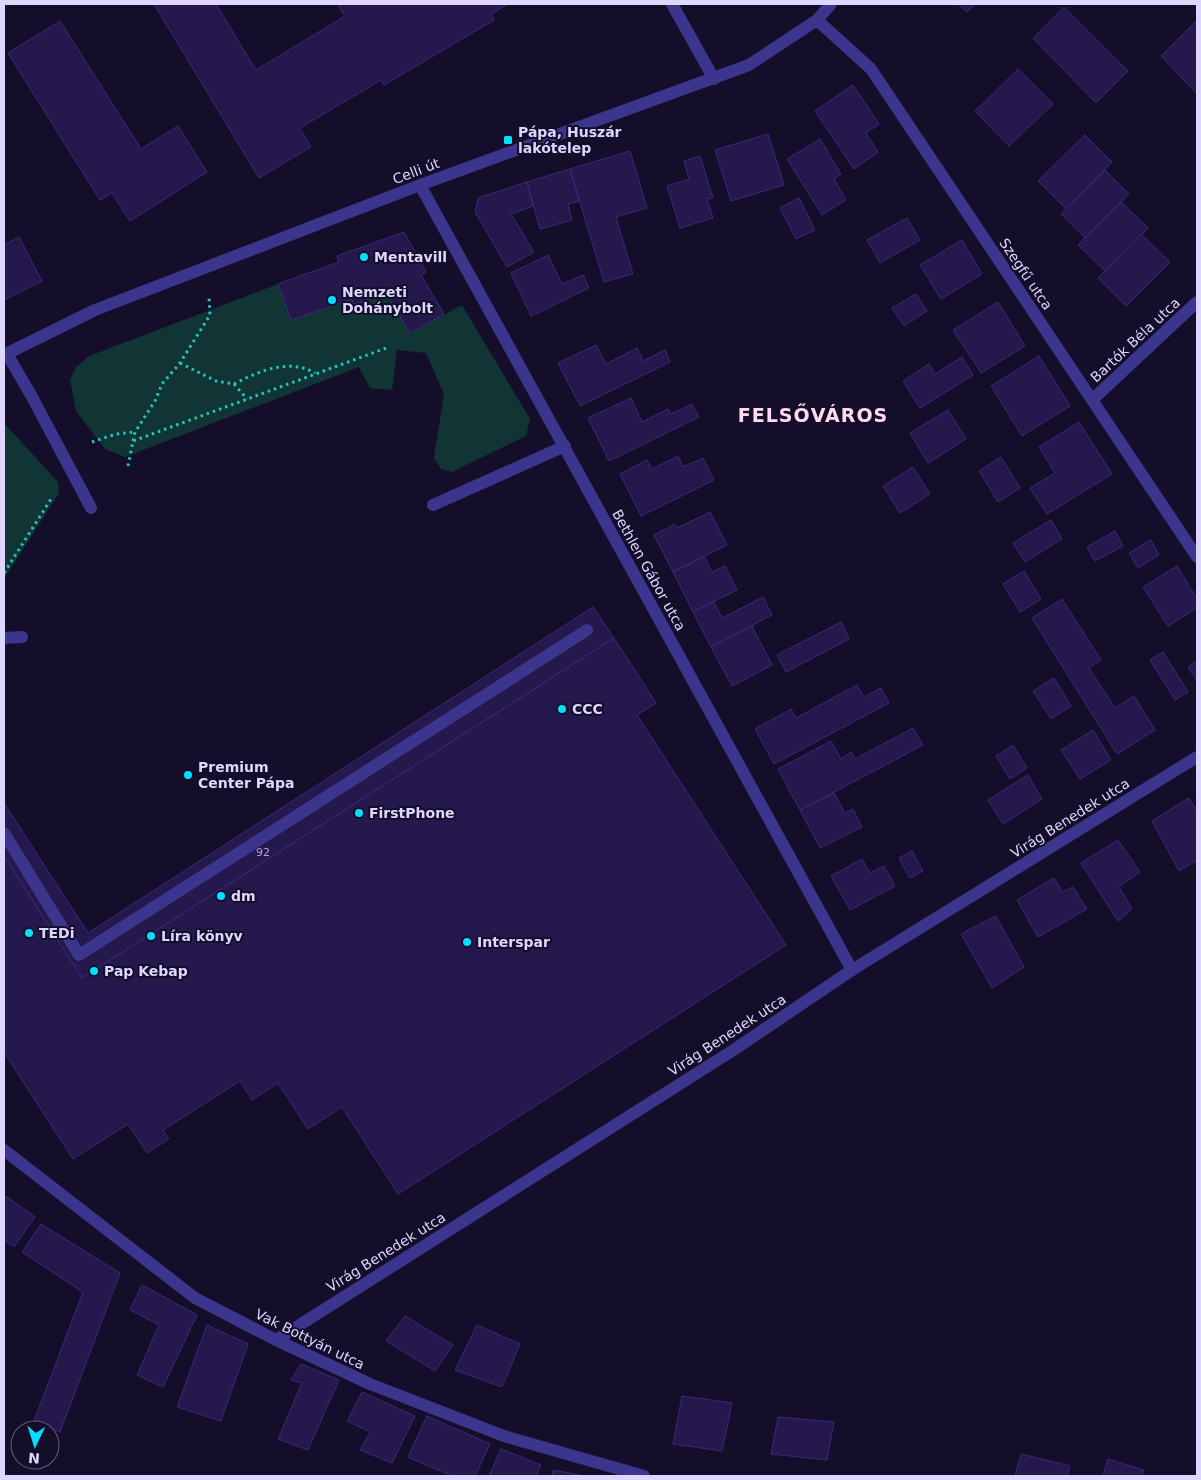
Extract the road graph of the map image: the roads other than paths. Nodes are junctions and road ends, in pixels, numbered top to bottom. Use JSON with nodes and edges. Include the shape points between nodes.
{"nodes":[{"id":1,"x":672,"y":4,"type":"edge"},
{"id":2,"x":830,"y":4,"type":"edge"},
{"id":3,"x":817,"y":20,"type":"junction"},
{"id":4,"x":714,"y":78,"type":"junction"},
{"id":5,"x":420,"y":185,"type":"junction"},
{"id":6,"x":1197,"y":302,"type":"edge"},
{"id":7,"x":5,"y":355,"type":"edge"},
{"id":8,"x":1092,"y":400,"type":"junction"},
{"id":9,"x":564,"y":446,"type":"junction"},
{"id":10,"x":434,"y":505,"type":"dead end"},
{"id":11,"x":91,"y":508,"type":"dead end"},
{"id":12,"x":1197,"y":557,"type":"edge"},
{"id":13,"x":587,"y":630,"type":"dead end"},
{"id":14,"x":22,"y":637,"type":"dead end"},
{"id":15,"x":4,"y":638,"type":"edge"},
{"id":16,"x":1197,"y":758,"type":"edge"},
{"id":17,"x":4,"y":833,"type":"edge"},
{"id":18,"x":852,"y":970,"type":"junction"},
{"id":19,"x":4,"y":1150,"type":"edge"},
{"id":20,"x":276,"y":1340,"type":"junction"},
{"id":21,"x":644,"y":1476,"type":"edge"}],
"edges":[{"from":1,"to":4,"type":"street"},
{"from":2,"to":3,"type":"street","name":"Celli út"},
{"from":3,"to":4,"type":"street","name":"Celli út","via":[[749,65]]},
{"from":3,"to":8,"type":"street","name":"Szegfű utca","via":[[871,69]]},
{"from":4,"to":5,"type":"street","name":"Celli út"},
{"from":5,"to":7,"type":"street","name":"Celli út","via":[[95,310]]},
{"from":5,"to":9,"type":"street","name":"Bethlen Gábor utca"},
{"from":6,"to":8,"type":"street","name":"Bartók Béla utca"},
{"from":7,"to":11,"type":"street","via":[[31,394]]},
{"from":8,"to":12,"type":"street","name":"Szegfű utca"},
{"from":9,"to":10,"type":"street"},
{"from":9,"to":18,"type":"street","name":"Bethlen Gábor utca"},
{"from":13,"to":17,"type":"street","via":[[79,955]]},
{"from":14,"to":15,"type":"street"},
{"from":16,"to":18,"type":"street","name":"Virág Benedek utca"},
{"from":18,"to":20,"type":"street","name":"Virág Benedek utca","via":[[732,1051]]},
{"from":19,"to":20,"type":"street","name":"Vak Bottyán utca","via":[[195,1298]]},
{"from":20,"to":21,"type":"street","name":"Vak Bottyán utca","via":[[370,1384],[504,1436]]}]}
